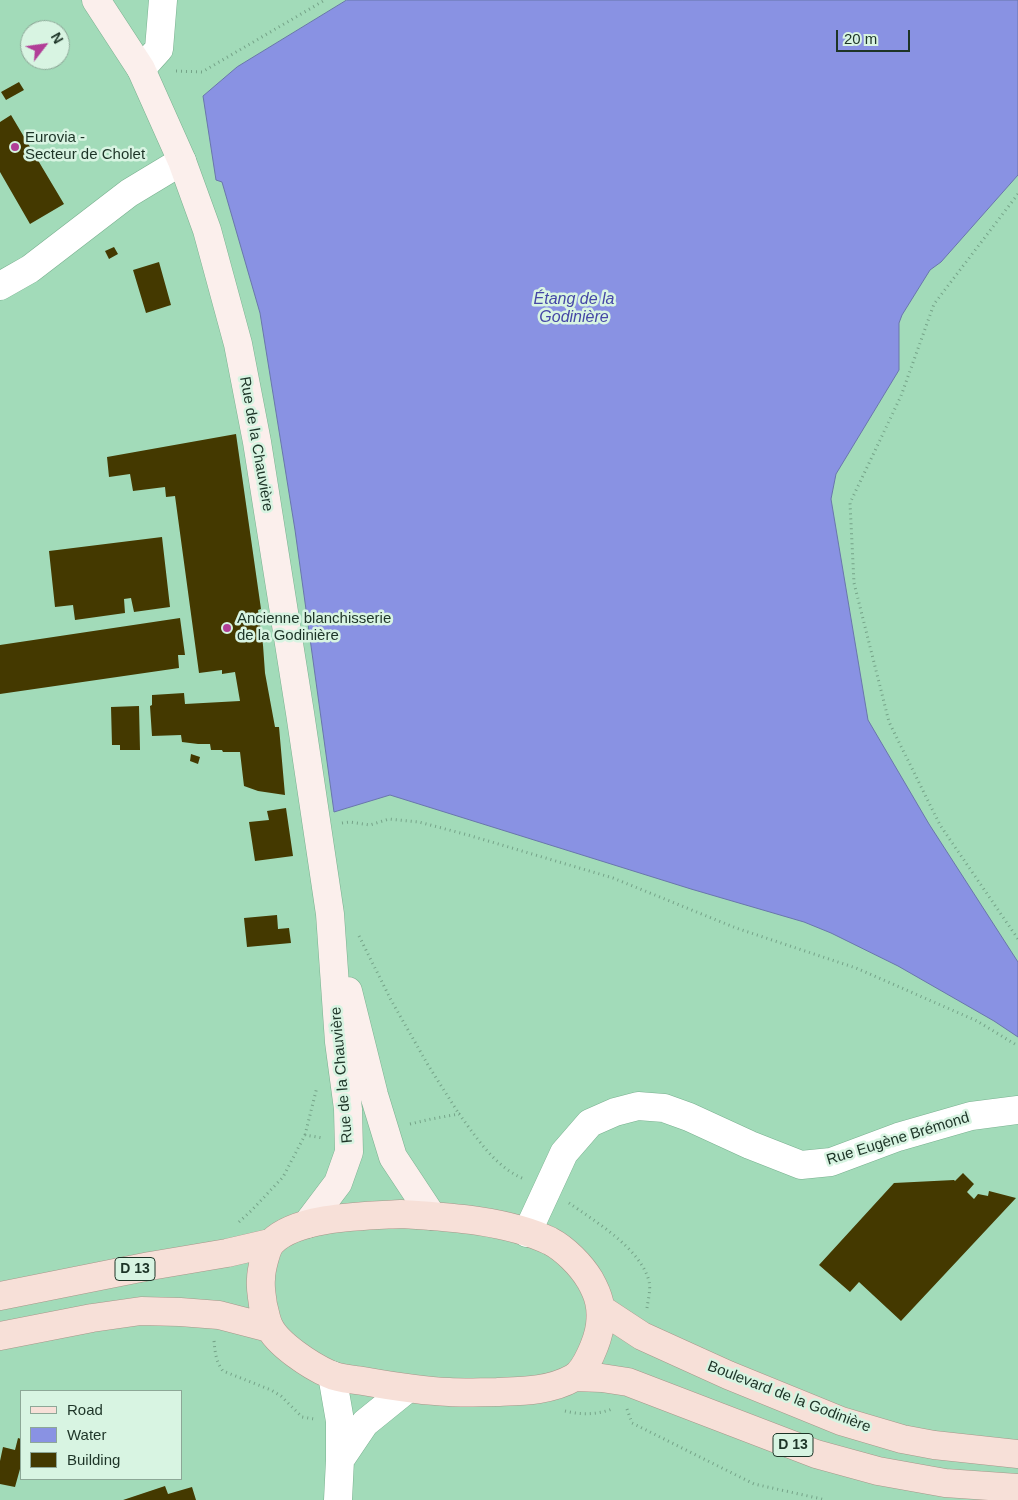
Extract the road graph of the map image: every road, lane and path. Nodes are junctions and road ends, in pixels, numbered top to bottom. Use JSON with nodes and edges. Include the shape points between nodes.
{"nodes":[{"id":1,"x":96,"y":0,"type":"edge"},
{"id":2,"x":163,"y":0,"type":"edge"},
{"id":3,"x":325,"y":0,"type":"edge"},
{"id":4,"x":140,"y":69,"type":"junction"},
{"id":5,"x":182,"y":161,"type":"junction"},
{"id":6,"x":1018,"y":194,"type":"edge"},
{"id":7,"x":0,"y":286,"type":"edge"},
{"id":8,"x":317,"y":827,"type":"junction"},
{"id":9,"x":330,"y":914,"type":"junction"},
{"id":10,"x":356,"y":931,"type":"dead end"},
{"id":11,"x":1018,"y":939,"type":"edge"},
{"id":12,"x":1018,"y":1046,"type":"edge"},
{"id":13,"x":1018,"y":1110,"type":"edge"},
{"id":14,"x":459,"y":1114,"type":"junction"},
{"id":15,"x":384,"y":1130,"type":"junction"},
{"id":16,"x":349,"y":1140,"type":"junction"},
{"id":17,"x":547,"y":1188,"type":"junction"},
{"id":18,"x":432,"y":1216,"type":"junction"},
{"id":19,"x":307,"y":1224,"type":"junction"},
{"id":20,"x":527,"y":1233,"type":"junction"},
{"id":21,"x":270,"y":1243,"type":"junction"},
{"id":22,"x":227,"y":1253,"type":"junction"},
{"id":23,"x":0,"y":1296,"type":"edge"},
{"id":24,"x":601,"y":1310,"type":"junction"},
{"id":25,"x":218,"y":1315,"type":"junction"},
{"id":26,"x":269,"y":1328,"type":"junction"},
{"id":27,"x":0,"y":1336,"type":"edge"},
{"id":28,"x":642,"y":1336,"type":"junction"},
{"id":29,"x":332,"y":1375,"type":"junction"},
{"id":30,"x":575,"y":1377,"type":"junction"},
{"id":31,"x":407,"y":1389,"type":"junction"},
{"id":32,"x":626,"y":1391,"type":"junction"},
{"id":33,"x":559,"y":1410,"type":"dead end"},
{"id":34,"x":340,"y":1421,"type":"junction"},
{"id":35,"x":1018,"y":1454,"type":"edge"},
{"id":36,"x":340,"y":1460,"type":"junction"},
{"id":37,"x":1018,"y":1488,"type":"edge"},
{"id":38,"x":338,"y":1500,"type":"edge"},
{"id":39,"x":826,"y":1500,"type":"edge"}],
"edges":[{"from":1,"to":4,"type":"main road","name":"Rue de la Chauvière"},
{"from":2,"to":4,"type":"street","via":[[159,49]]},
{"from":3,"to":4,"type":"path","via":[[202,72]]},
{"from":4,"to":5,"type":"main road","name":"Rue de la Chauvière"},
{"from":5,"to":7,"type":"street","via":[[129,193],[30,269]]},
{"from":5,"to":8,"type":"main road","name":"Rue de la Chauvière","via":[[207,230],[238,344],[257,442]]},
{"from":6,"to":11,"type":"path","via":[[934,304],[901,396],[850,504],[854,583],[889,722],[940,825]]},
{"from":8,"to":9,"type":"main road","name":"Rue de la Chauvière"},
{"from":8,"to":12,"type":"path","via":[[350,822],[370,825],[389,819],[419,822],[589,871],[736,928],[856,968],[977,1021]]},
{"from":9,"to":15,"type":"main road","name":"Rue de la Chauvière"},
{"from":9,"to":16,"type":"main road","name":"Rue de la Chauvière"},
{"from":10,"to":14,"type":"path","via":[[428,1065]]},
{"from":13,"to":17,"type":"street","name":"Rue Eugène Brémond","via":[[971,1116],[898,1137],[831,1162],[801,1164],[664,1108],[638,1106],[590,1123],[564,1153]]},
{"from":14,"to":15,"type":"path"},
{"from":14,"to":17,"type":"path","via":[[498,1163]]},
{"from":15,"to":18,"type":"main road","name":"Rue de la Chauvière","via":[[393,1157]]},
{"from":16,"to":19,"type":"main road","name":"Rue de la Chauvière","via":[[349,1152],[338,1183]]},
{"from":16,"to":22,"type":"path","via":[[305,1135],[283,1177],[235,1226]]},
{"from":17,"to":20,"type":"street","name":"Rue Eugène Brémond"},
{"from":17,"to":28,"type":"path","via":[[620,1240],[642,1265],[649,1282],[649,1294]]},
{"from":18,"to":19,"type":"main road","via":[[371,1215]]},
{"from":18,"to":20,"type":"main road","via":[[491,1224]]},
{"from":19,"to":21,"type":"main road"},
{"from":20,"to":24,"type":"main road","via":[[552,1242],[576,1262],[596,1291]]},
{"from":21,"to":22,"type":"main road","number":"D 13"},
{"from":21,"to":26,"type":"main road","via":[[260,1280]]},
{"from":22,"to":23,"type":"main road","number":"D 13"},
{"from":24,"to":28,"type":"main road","name":"Boulevard de la Godinière","number":"D 13"},
{"from":24,"to":30,"type":"main road","via":[[596,1345]]},
{"from":25,"to":26,"type":"main road"},
{"from":25,"to":27,"type":"main road","via":[[141,1312]]},
{"from":25,"to":34,"type":"path","via":[[215,1353],[223,1370],[281,1396],[302,1417]]},
{"from":26,"to":29,"type":"main road","via":[[306,1362]]},
{"from":28,"to":35,"type":"main road","name":"Boulevard de la Godinière","number":"D 13","via":[[841,1421],[918,1442]]},
{"from":29,"to":31,"type":"main road"},
{"from":29,"to":34,"type":"street"},
{"from":30,"to":31,"type":"main road","via":[[561,1384],[525,1391]]},
{"from":30,"to":32,"type":"main road","number":"D 13","via":[[602,1378]]},
{"from":31,"to":36,"type":"street","via":[[365,1423]]},
{"from":32,"to":33,"type":"path","via":[[614,1408],[607,1411],[591,1414]]},
{"from":32,"to":37,"type":"main road","number":"D 13","via":[[878,1472],[944,1483]]},
{"from":32,"to":39,"type":"path","via":[[632,1423],[754,1484]]},
{"from":34,"to":36,"type":"street"},
{"from":36,"to":38,"type":"street"}]}
